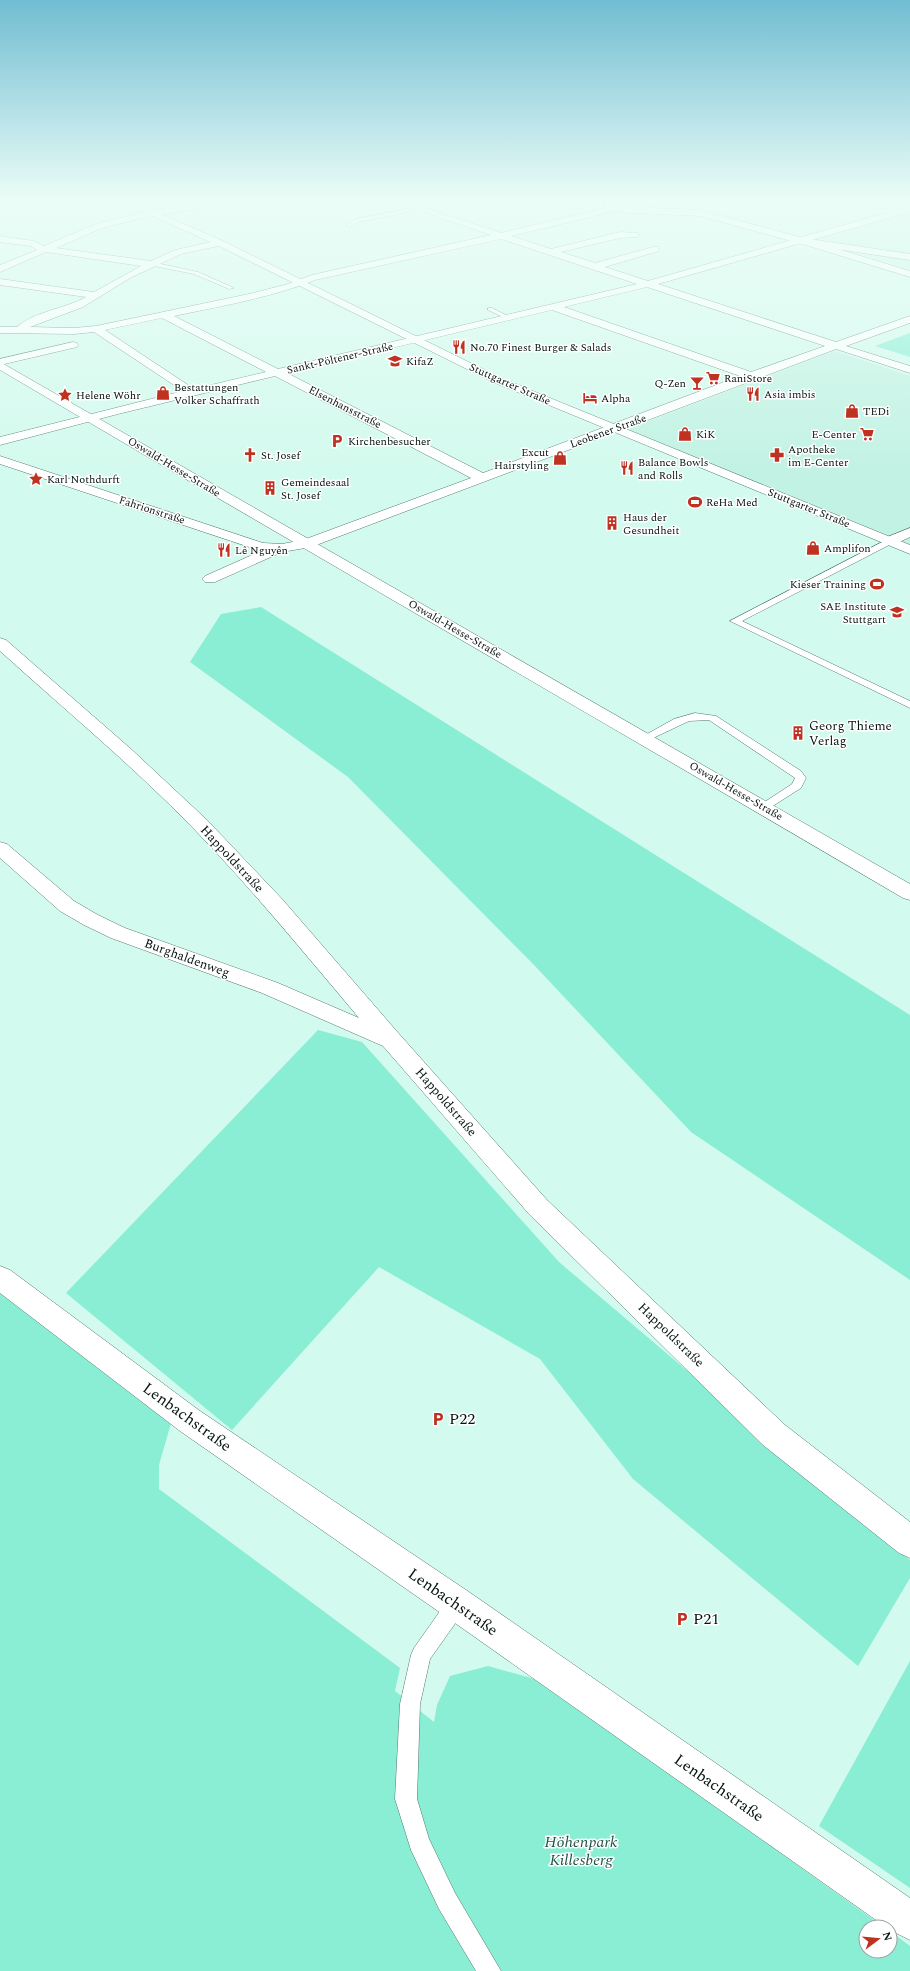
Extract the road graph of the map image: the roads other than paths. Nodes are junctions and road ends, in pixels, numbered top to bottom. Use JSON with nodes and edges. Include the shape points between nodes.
{"nodes":[{"id":1,"x":62,"y":291,"type":"edge"},
{"id":2,"x":104,"y":291,"type":"edge"},
{"id":3,"x":267,"y":291,"type":"edge"},
{"id":4,"x":319,"y":291,"type":"edge"},
{"id":5,"x":619,"y":291,"type":"edge"},
{"id":6,"x":669,"y":291,"type":"edge"},
{"id":7,"x":97,"y":296,"type":"junction"},
{"id":8,"x":553,"y":307,"type":"junction"},
{"id":9,"x":490,"y":310,"type":"dead end"},
{"id":10,"x":164,"y":315,"type":"junction"},
{"id":11,"x":508,"y":318,"type":"junction"},
{"id":12,"x":910,"y":319,"type":"edge"},
{"id":13,"x":96,"y":329,"type":"junction"},
{"id":14,"x":0,"y":330,"type":"edge"},
{"id":15,"x":20,"y":331,"type":"junction"},
{"id":16,"x":416,"y":341,"type":"junction"},
{"id":17,"x":73,"y":345,"type":"dead end"},
{"id":18,"x":838,"y":346,"type":"junction"},
{"id":19,"x":0,"y":364,"type":"edge"},
{"id":20,"x":910,"y":370,"type":"edge"},
{"id":21,"x":278,"y":373,"type":"junction"},
{"id":22,"x":751,"y":376,"type":"junction"},
{"id":23,"x":193,"y":393,"type":"junction"},
{"id":24,"x":91,"y":417,"type":"junction"},
{"id":25,"x":617,"y":428,"type":"junction"},
{"id":26,"x":0,"y":441,"type":"edge"},
{"id":27,"x":0,"y":460,"type":"edge"},
{"id":28,"x":482,"y":478,"type":"junction"},
{"id":29,"x":910,"y":532,"type":"edge"},
{"id":30,"x":890,"y":541,"type":"junction"},
{"id":31,"x":306,"y":544,"type":"junction"},
{"id":32,"x":282,"y":548,"type":"junction"},
{"id":33,"x":910,"y":550,"type":"edge"},
{"id":34,"x":210,"y":579,"type":"dead end"},
{"id":35,"x":0,"y":644,"type":"edge"},
{"id":36,"x":910,"y":705,"type":"edge"},
{"id":37,"x":645,"y":738,"type":"junction"},
{"id":38,"x":764,"y":807,"type":"junction"},
{"id":39,"x":0,"y":848,"type":"edge"},
{"id":40,"x":910,"y":893,"type":"edge"},
{"id":41,"x":392,"y":1041,"type":"junction"},
{"id":42,"x":0,"y":1278,"type":"edge"},
{"id":43,"x":910,"y":1542,"type":"edge"},
{"id":44,"x":457,"y":1604,"type":"junction"},
{"id":45,"x":910,"y":1921,"type":"edge"},
{"id":46,"x":489,"y":1971,"type":"edge"}],
"edges":[{"from":1,"to":7,"type":"street"},
{"from":2,"to":7,"type":"street"},
{"from":3,"to":10,"type":"street"},
{"from":4,"to":16,"type":"street","name":"Stuttgarter Straße"},
{"from":5,"to":8,"type":"street","name":"Sankt-Pöltener-Straße"},
{"from":6,"to":18,"type":"street"},
{"from":7,"to":15,"type":"street","via":[[28,323]]},
{"from":8,"to":11,"type":"street","name":"Sankt-Pöltener-Straße"},
{"from":8,"to":22,"type":"street"},
{"from":9,"to":11,"type":"lane"},
{"from":10,"to":13,"type":"street"},
{"from":10,"to":21,"type":"street","name":"Elsenhansstraße"},
{"from":11,"to":16,"type":"street","name":"Sankt-Pöltener-Straße"},
{"from":12,"to":18,"type":"street","name":"Leobener Straße"},
{"from":13,"to":15,"type":"street"},
{"from":13,"to":23,"type":"street"},
{"from":14,"to":15,"type":"street"},
{"from":16,"to":21,"type":"street","name":"Sankt-Pöltener-Straße"},
{"from":16,"to":25,"type":"street","name":"Stuttgarter Straße","via":[[497,380]]},
{"from":17,"to":19,"type":"street"},
{"from":18,"to":20,"type":"street"},
{"from":18,"to":22,"type":"street","name":"Leobener Straße"},
{"from":19,"to":24,"type":"street","name":"Oswald-Hesse-Straße"},
{"from":21,"to":23,"type":"street","name":"Sankt-Pöltener-Straße"},
{"from":21,"to":28,"type":"street","name":"Elsenhansstraße"},
{"from":22,"to":25,"type":"street","name":"Leobener Straße"},
{"from":23,"to":24,"type":"street","name":"Sankt-Pöltener-Straße"},
{"from":24,"to":26,"type":"street","name":"Sankt-Pöltener-Straße"},
{"from":24,"to":31,"type":"street","name":"Oswald-Hesse-Straße"},
{"from":25,"to":28,"type":"street","name":"Leobener Straße"},
{"from":25,"to":30,"type":"street","name":"Stuttgarter Straße"},
{"from":27,"to":32,"type":"street","name":"Fahrionstraße","via":[[262,547]]},
{"from":28,"to":31,"type":"street","name":"Leobener Straße"},
{"from":29,"to":30,"type":"street"},
{"from":30,"to":33,"type":"street","name":"Stuttgarter Straße"},
{"from":30,"to":36,"type":"lane","via":[[735,621]]},
{"from":31,"to":32,"type":"street","name":"Fahrionstraße"},
{"from":31,"to":37,"type":"street","name":"Oswald-Hesse-Straße"},
{"from":32,"to":34,"type":"street"},
{"from":35,"to":41,"type":"street","name":"Happoldstraße","via":[[125,753],[200,824],[275,904]]},
{"from":37,"to":38,"type":"street","name":"Oswald-Hesse-Straße"},
{"from":37,"to":38,"type":"lane","via":[[692,716],[712,718],[797,773],[800,778],[797,786]]},
{"from":38,"to":40,"type":"street","name":"Oswald-Hesse-Straße"},
{"from":39,"to":41,"type":"street","name":"Burghaldenweg","via":[[67,906],[91,920],[118,933],[270,988]]},
{"from":41,"to":43,"type":"street","name":"Happoldstraße","via":[[538,1207],[774,1435]]},
{"from":42,"to":44,"type":"street","name":"Lenbachstraße","via":[[190,1421]]},
{"from":44,"to":45,"type":"street","name":"Lenbachstraße"},
{"from":44,"to":46,"type":"lane","via":[[421,1655],[410,1704],[406,1799],[419,1842],[447,1901]]}]}
